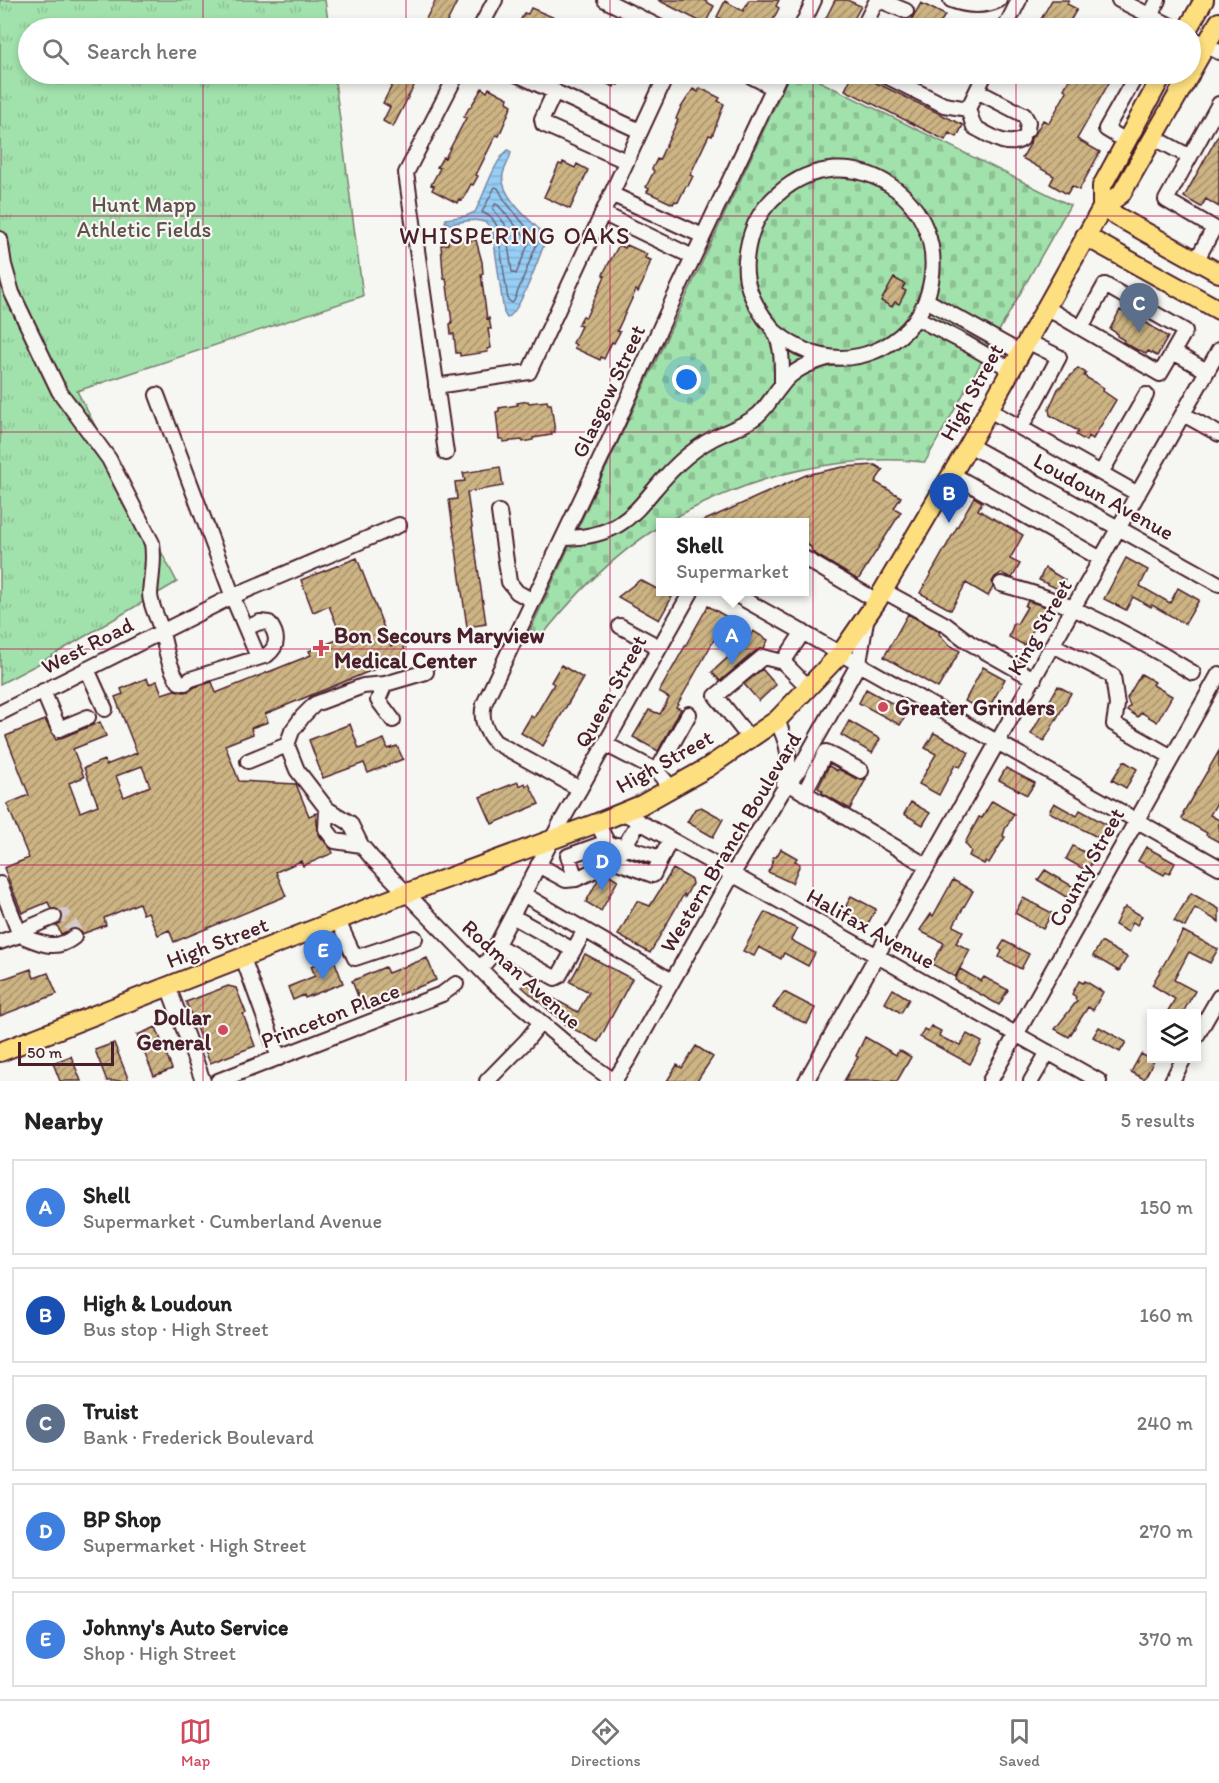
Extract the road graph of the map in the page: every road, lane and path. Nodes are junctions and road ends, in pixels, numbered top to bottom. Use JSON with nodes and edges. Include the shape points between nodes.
{"nodes":[{"id":1,"x":495,"y":0,"type":"edge"},
{"id":2,"x":605,"y":0,"type":"edge"},
{"id":3,"x":814,"y":0,"type":"edge"},
{"id":4,"x":878,"y":0,"type":"edge"},
{"id":5,"x":954,"y":0,"type":"edge"},
{"id":6,"x":999,"y":0,"type":"edge"},
{"id":7,"x":1018,"y":0,"type":"edge"},
{"id":8,"x":1119,"y":0,"type":"edge"},
{"id":9,"x":1158,"y":0,"type":"edge"},
{"id":10,"x":1204,"y":0,"type":"edge"},
{"id":11,"x":906,"y":11,"type":"dead end"},
{"id":12,"x":485,"y":18,"type":"edge"},
{"id":13,"x":641,"y":18,"type":"edge"},
{"id":14,"x":806,"y":18,"type":"edge"},
{"id":15,"x":868,"y":18,"type":"edge"},
{"id":16,"x":1010,"y":18,"type":"edge"},
{"id":17,"x":1144,"y":18,"type":"edge"},
{"id":18,"x":1151,"y":18,"type":"edge"},
{"id":19,"x":1194,"y":18,"type":"edge"},
{"id":20,"x":1219,"y":22,"type":"edge"},
{"id":21,"x":1205,"y":45,"type":"edge"},
{"id":22,"x":452,"y":84,"type":"edge"},
{"id":23,"x":539,"y":84,"type":"edge"},
{"id":24,"x":662,"y":84,"type":"edge"},
{"id":25,"x":768,"y":84,"type":"edge"},
{"id":26,"x":775,"y":84,"type":"edge"},
{"id":27,"x":902,"y":84,"type":"edge"},
{"id":28,"x":980,"y":84,"type":"edge"},
{"id":29,"x":1131,"y":84,"type":"edge"},
{"id":30,"x":1157,"y":84,"type":"edge"},
{"id":31,"x":1184,"y":84,"type":"edge"},
{"id":32,"x":774,"y":87,"type":"junction"},
{"id":33,"x":555,"y":91,"type":"junction"},
{"id":34,"x":977,"y":91,"type":"junction"},
{"id":35,"x":1127,"y":91,"type":"junction"},
{"id":36,"x":1147,"y":102,"type":"junction"},
{"id":37,"x":1219,"y":104,"type":"edge"},
{"id":38,"x":968,"y":109,"type":"junction"},
{"id":39,"x":640,"y":131,"type":"junction"},
{"id":40,"x":1155,"y":138,"type":"junction"},
{"id":41,"x":1126,"y":141,"type":"junction"},
{"id":42,"x":1190,"y":157,"type":"junction"},
{"id":43,"x":626,"y":161,"type":"junction"},
{"id":44,"x":611,"y":194,"type":"junction"},
{"id":45,"x":1102,"y":208,"type":"junction"},
{"id":46,"x":602,"y":213,"type":"junction"},
{"id":47,"x":1217,"y":230,"type":"edge"},
{"id":48,"x":704,"y":236,"type":"junction"},
{"id":49,"x":1085,"y":236,"type":"junction"},
{"id":50,"x":0,"y":239,"type":"edge"},
{"id":51,"x":693,"y":257,"type":"junction"},
{"id":52,"x":1196,"y":261,"type":"junction"},
{"id":53,"x":1219,"y":273,"type":"edge"},
{"id":54,"x":926,"y":300,"type":"junction"},
{"id":55,"x":1045,"y":307,"type":"junction"},
{"id":56,"x":1219,"y":310,"type":"edge"},
{"id":57,"x":917,"y":318,"type":"junction"},
{"id":58,"x":1081,"y":328,"type":"junction"},
{"id":59,"x":774,"y":330,"type":"junction"},
{"id":60,"x":1024,"y":347,"type":"junction"},
{"id":61,"x":1219,"y":350,"type":"edge"},
{"id":62,"x":1173,"y":352,"type":"junction"},
{"id":63,"x":827,"y":358,"type":"junction"},
{"id":64,"x":1012,"y":370,"type":"junction"},
{"id":65,"x":1207,"y":371,"type":"junction"},
{"id":66,"x":782,"y":384,"type":"junction"},
{"id":67,"x":436,"y":386,"type":"junction"},
{"id":68,"x":157,"y":395,"type":"dead end"},
{"id":69,"x":1146,"y":395,"type":"dead end"},
{"id":70,"x":989,"y":410,"type":"junction"},
{"id":71,"x":1183,"y":414,"type":"junction"},
{"id":72,"x":1021,"y":428,"type":"junction"},
{"id":73,"x":1219,"y":434,"type":"edge"},
{"id":74,"x":969,"y":445,"type":"junction"},
{"id":75,"x":446,"y":453,"type":"dead end"},
{"id":76,"x":1101,"y":473,"type":"junction"},
{"id":77,"x":952,"y":474,"type":"junction"},
{"id":78,"x":1138,"y":494,"type":"junction"},
{"id":79,"x":499,"y":512,"type":"dead end"},
{"id":80,"x":399,"y":525,"type":"dead end"},
{"id":81,"x":1119,"y":528,"type":"junction"},
{"id":82,"x":563,"y":538,"type":"junction"},
{"id":83,"x":809,"y":560,"type":"edge"},
{"id":84,"x":1101,"y":560,"type":"junction"},
{"id":85,"x":1001,"y":584,"type":"dead end"},
{"id":86,"x":1219,"y":584,"type":"edge"},
{"id":87,"x":233,"y":596,"type":"junction"},
{"id":88,"x":688,"y":596,"type":"edge"},
{"id":89,"x":741,"y":596,"type":"edge"},
{"id":90,"x":881,"y":596,"type":"junction"},
{"id":91,"x":533,"y":601,"type":"junction"},
{"id":92,"x":1074,"y":608,"type":"junction"},
{"id":93,"x":866,"y":619,"type":"junction"},
{"id":94,"x":620,"y":626,"type":"dead end"},
{"id":95,"x":246,"y":628,"type":"junction"},
{"id":96,"x":162,"y":631,"type":"junction"},
{"id":97,"x":803,"y":632,"type":"junction"},
{"id":98,"x":1053,"y":645,"type":"junction"},
{"id":99,"x":659,"y":647,"type":"junction"},
{"id":100,"x":841,"y":653,"type":"junction"},
{"id":101,"x":258,"y":657,"type":"junction"},
{"id":102,"x":783,"y":662,"type":"junction"},
{"id":103,"x":858,"y":663,"type":"junction"},
{"id":104,"x":87,"y":669,"type":"junction"},
{"id":105,"x":426,"y":672,"type":"dead end"},
{"id":106,"x":1193,"y":673,"type":"dead end"},
{"id":107,"x":1219,"y":674,"type":"edge"},
{"id":108,"x":1034,"y":679,"type":"junction"},
{"id":109,"x":385,"y":684,"type":"junction"},
{"id":110,"x":809,"y":688,"type":"junction"},
{"id":111,"x":43,"y":691,"type":"junction"},
{"id":112,"x":105,"y":709,"type":"dead end"},
{"id":113,"x":0,"y":713,"type":"edge"},
{"id":114,"x":689,"y":714,"type":"dead end"},
{"id":115,"x":88,"y":717,"type":"dead end"},
{"id":116,"x":393,"y":720,"type":"dead end"},
{"id":117,"x":777,"y":720,"type":"junction"},
{"id":118,"x":750,"y":739,"type":"junction"},
{"id":119,"x":998,"y":743,"type":"junction"},
{"id":120,"x":605,"y":744,"type":"junction"},
{"id":121,"x":813,"y":745,"type":"junction"},
{"id":122,"x":286,"y":746,"type":"junction"},
{"id":123,"x":826,"y":752,"type":"junction"},
{"id":124,"x":1172,"y":757,"type":"junction"},
{"id":125,"x":248,"y":761,"type":"dead end"},
{"id":126,"x":657,"y":771,"type":"junction"},
{"id":127,"x":861,"y":771,"type":"dead end"},
{"id":128,"x":785,"y":788,"type":"junction"},
{"id":129,"x":580,"y":789,"type":"junction"},
{"id":130,"x":672,"y":789,"type":"junction"},
{"id":131,"x":804,"y":793,"type":"junction"},
{"id":132,"x":327,"y":809,"type":"junction"},
{"id":133,"x":622,"y":812,"type":"junction"},
{"id":134,"x":1137,"y":820,"type":"junction"},
{"id":135,"x":639,"y":822,"type":"junction"},
{"id":136,"x":597,"y":823,"type":"junction"},
{"id":137,"x":558,"y":836,"type":"junction"},
{"id":138,"x":670,"y":840,"type":"junction"},
{"id":139,"x":607,"y":842,"type":"junction"},
{"id":140,"x":361,"y":845,"type":"junction"},
{"id":141,"x":624,"y":847,"type":"junction"},
{"id":142,"x":568,"y":856,"type":"junction"},
{"id":143,"x":661,"y":858,"type":"junction"},
{"id":144,"x":615,"y":861,"type":"junction"},
{"id":145,"x":538,"y":865,"type":"junction"},
{"id":146,"x":927,"y":867,"type":"junction"},
{"id":147,"x":1219,"y":867,"type":"edge"},
{"id":148,"x":732,"y":875,"type":"junction"},
{"id":149,"x":576,"y":879,"type":"junction"},
{"id":150,"x":0,"y":884,"type":"edge"},
{"id":151,"x":407,"y":893,"type":"junction"},
{"id":152,"x":523,"y":894,"type":"junction"},
{"id":153,"x":512,"y":916,"type":"junction"},
{"id":154,"x":54,"y":917,"type":"dead end"},
{"id":155,"x":338,"y":921,"type":"junction"},
{"id":156,"x":585,"y":930,"type":"junction"},
{"id":157,"x":20,"y":935,"type":"junction"},
{"id":158,"x":74,"y":938,"type":"dead end"},
{"id":159,"x":415,"y":938,"type":"dead end"},
{"id":160,"x":0,"y":942,"type":"edge"},
{"id":161,"x":496,"y":945,"type":"junction"},
{"id":162,"x":573,"y":950,"type":"junction"},
{"id":163,"x":876,"y":955,"type":"junction"},
{"id":164,"x":243,"y":958,"type":"junction"},
{"id":165,"x":480,"y":969,"type":"junction"},
{"id":166,"x":672,"y":981,"type":"junction"},
{"id":167,"x":456,"y":984,"type":"dead end"},
{"id":168,"x":168,"y":986,"type":"junction"},
{"id":169,"x":1219,"y":997,"type":"edge"},
{"id":170,"x":541,"y":1022,"type":"junction"},
{"id":171,"x":1201,"y":1030,"type":"edge"},
{"id":172,"x":1017,"y":1034,"type":"junction"},
{"id":173,"x":0,"y":1052,"type":"edge"},
{"id":174,"x":1048,"y":1052,"type":"junction"},
{"id":175,"x":279,"y":1058,"type":"junction"},
{"id":176,"x":1182,"y":1063,"type":"edge"},
{"id":177,"x":203,"y":1081,"type":"edge"},
{"id":178,"x":218,"y":1081,"type":"edge"},
{"id":179,"x":487,"y":1081,"type":"edge"},
{"id":180,"x":614,"y":1081,"type":"edge"},
{"id":181,"x":806,"y":1081,"type":"edge"},
{"id":182,"x":990,"y":1081,"type":"edge"},
{"id":183,"x":1031,"y":1081,"type":"edge"},
{"id":184,"x":1099,"y":1081,"type":"edge"},
{"id":185,"x":1172,"y":1081,"type":"edge"}],
"edges":[{"from":1,"to":12,"type":"street"},
{"from":2,"to":13,"type":"street"},
{"from":3,"to":14,"type":"street"},
{"from":4,"to":11,"type":"street"},
{"from":4,"to":15,"type":"street"},
{"from":5,"to":6,"type":"street","via":[[969,5]]},
{"from":7,"to":16,"type":"street"},
{"from":8,"to":17,"type":"street"},
{"from":9,"to":18,"type":"street"},
{"from":10,"to":19,"type":"main road"},
{"from":20,"to":21,"type":"main road","name":"High Street"},
{"from":22,"to":67,"type":"street","via":[[406,173]]},
{"from":23,"to":33,"type":"street"},
{"from":24,"to":39,"type":"street"},
{"from":25,"to":32,"type":"street"},
{"from":26,"to":32,"type":"street","name":"Glasgow Street"},
{"from":27,"to":38,"type":"street","via":[[944,105]]},
{"from":28,"to":34,"type":"street"},
{"from":29,"to":35,"type":"street"},
{"from":30,"to":36,"type":"main road","name":"High Street"},
{"from":31,"to":40,"type":"main road","name":"High Street"},
{"from":32,"to":48,"type":"street","name":"Glasgow Street"},
{"from":33,"to":39,"type":"street"},
{"from":33,"to":43,"type":"street","via":[[543,123]]},
{"from":34,"to":38,"type":"street"},
{"from":34,"to":38,"type":"street","via":[[1024,115],[1028,122],[1025,134],[1010,144],[974,127]]},
{"from":35,"to":36,"type":"street"},
{"from":35,"to":41,"type":"street","via":[[1106,129]]},
{"from":36,"to":41,"type":"main road","name":"High Street"},
{"from":37,"to":42,"type":"street"},
{"from":39,"to":43,"type":"street"},
{"from":40,"to":42,"type":"street"},
{"from":40,"to":45,"type":"main road","name":"High Street","via":[[1121,195]]},
{"from":41,"to":45,"type":"main road","name":"High Street","via":[[1101,186]]},
{"from":42,"to":47,"type":"street","via":[[1166,200]]},
{"from":43,"to":44,"type":"street"},
{"from":44,"to":46,"type":"street"},
{"from":44,"to":48,"type":"street"},
{"from":45,"to":49,"type":"main road","name":"High Street"},
{"from":45,"to":52,"type":"main road"},
{"from":46,"to":51,"type":"street"},
{"from":46,"to":67,"type":"street","via":[[529,372]]},
{"from":47,"to":52,"type":"street"},
{"from":48,"to":51,"type":"street","name":"Glasgow Street"},
{"from":49,"to":55,"type":"main road","name":"High Street"},
{"from":49,"to":56,"type":"main road"},
{"from":50,"to":96,"type":"street","via":[[12,293],[59,391],[109,459],[152,543],[150,597]]},
{"from":51,"to":82,"type":"street","name":"Glasgow Street"},
{"from":52,"to":53,"type":"main road"},
{"from":54,"to":57,"type":"street"},
{"from":54,"to":59,"type":"street","via":[[934,268],[933,252],[930,235],[914,206],[876,177],[837,170],[823,172],[798,180],[771,200],[748,244],[747,280],[762,315]]},
{"from":54,"to":60,"type":"street"},
{"from":55,"to":58,"type":"street"},
{"from":55,"to":60,"type":"main road","name":"High Street"},
{"from":57,"to":63,"type":"street","via":[[883,348],[851,358]]},
{"from":57,"to":64,"type":"street"},
{"from":58,"to":62,"type":"street","via":[[1160,374]]},
{"from":58,"to":62,"type":"street","via":[[1105,285],[1185,331]]},
{"from":59,"to":63,"type":"street","via":[[797,347]]},
{"from":59,"to":66,"type":"street"},
{"from":60,"to":64,"type":"main road","name":"High Street"},
{"from":60,"to":72,"type":"street","via":[[1059,357]]},
{"from":61,"to":65,"type":"street","name":"King Street"},
{"from":62,"to":65,"type":"street"},
{"from":63,"to":66,"type":"street","via":[[795,372]]},
{"from":64,"to":70,"type":"main road","name":"High Street"},
{"from":65,"to":71,"type":"street","name":"King Street"},
{"from":66,"to":82,"type":"street","via":[[762,412],[688,455],[642,505],[612,529],[597,535]]},
{"from":67,"to":75,"type":"street"},
{"from":68,"to":87,"type":"street"},
{"from":69,"to":76,"type":"street"},
{"from":70,"to":72,"type":"street"},
{"from":70,"to":74,"type":"main road","name":"High Street"},
{"from":71,"to":73,"type":"street"},
{"from":71,"to":78,"type":"street","name":"King Street"},
{"from":72,"to":76,"type":"street"},
{"from":74,"to":77,"type":"main road","name":"High Street"},
{"from":74,"to":81,"type":"street","name":"Loudoun Avenue"},
{"from":76,"to":78,"type":"street"},
{"from":77,"to":84,"type":"street"},
{"from":77,"to":90,"type":"main road","name":"High Street"},
{"from":78,"to":81,"type":"street","name":"King Street"},
{"from":79,"to":91,"type":"street","via":[[509,582]]},
{"from":80,"to":87,"type":"street","name":"West Road"},
{"from":81,"to":84,"type":"street","name":"King Street"},
{"from":81,"to":86,"type":"street","name":"Loudoun Avenue"},
{"from":82,"to":91,"type":"street","name":"Glasgow Street"},
{"from":83,"to":90,"type":"street"},
{"from":84,"to":92,"type":"street","name":"King Street"},
{"from":85,"to":92,"type":"street"},
{"from":87,"to":95,"type":"street"},
{"from":87,"to":96,"type":"street","name":"West Road"},
{"from":88,"to":99,"type":"street","name":"Queen Street"},
{"from":89,"to":97,"type":"street"},
{"from":90,"to":93,"type":"main road","name":"High Street"},
{"from":90,"to":108,"type":"street","via":[[946,625]]},
{"from":91,"to":129,"type":"street","name":"Glasgow Street","via":[[484,704],[485,728],[501,746]]},
{"from":92,"to":98,"type":"street","name":"King Street"},
{"from":92,"to":106,"type":"street"},
{"from":93,"to":100,"type":"main road","name":"High Street"},
{"from":93,"to":103,"type":"street","name":"Western Branch Boulevard"},
{"from":94,"to":99,"type":"street"},
{"from":95,"to":101,"type":"street"},
{"from":95,"to":101,"type":"street","via":[[265,621],[272,627],[276,643],[273,650]]},
{"from":96,"to":101,"type":"street","via":[[168,659],[179,682]]},
{"from":96,"to":104,"type":"street","name":"West Road"},
{"from":97,"to":100,"type":"street"},
{"from":97,"to":102,"type":"street"},
{"from":98,"to":108,"type":"street","name":"King Street"},
{"from":98,"to":124,"type":"street","via":[[1113,676],[1117,705],[1114,724]]},
{"from":99,"to":120,"type":"street","name":"Queen Street"},
{"from":100,"to":103,"type":"street"},
{"from":100,"to":110,"type":"main road","name":"High Street"},
{"from":102,"to":110,"type":"street"},
{"from":102,"to":118,"type":"street","via":[[763,657],[716,696]]},
{"from":103,"to":119,"type":"street"},
{"from":103,"to":121,"type":"street","name":"Western Branch Boulevard"},
{"from":104,"to":111,"type":"street","name":"West Road"},
{"from":104,"to":112,"type":"street"},
{"from":105,"to":109,"type":"street"},
{"from":107,"to":124,"type":"street","name":"County Street"},
{"from":108,"to":119,"type":"street","name":"King Street"},
{"from":109,"to":116,"type":"street","via":[[378,700]]},
{"from":109,"to":122,"type":"street","via":[[363,686],[315,704],[292,731]]},
{"from":110,"to":117,"type":"main road","name":"High Street"},
{"from":111,"to":113,"type":"street","name":"West Road"},
{"from":111,"to":115,"type":"street","via":[[59,729]]},
{"from":114,"to":126,"type":"street"},
{"from":117,"to":118,"type":"main road","name":"High Street"},
{"from":117,"to":128,"type":"street","via":[[789,756]]},
{"from":118,"to":130,"type":"main road","name":"High Street"},
{"from":119,"to":134,"type":"street"},
{"from":119,"to":146,"type":"street","name":"King Street"},
{"from":120,"to":126,"type":"street"},
{"from":120,"to":129,"type":"street","name":"Queen Street"},
{"from":121,"to":123,"type":"street"},
{"from":121,"to":128,"type":"street","name":"Western Branch Boulevard"},
{"from":122,"to":125,"type":"street"},
{"from":122,"to":132,"type":"street","via":[[297,771]]},
{"from":123,"to":127,"type":"street"},
{"from":123,"to":131,"type":"street"},
{"from":124,"to":134,"type":"street","name":"County Street"},
{"from":126,"to":130,"type":"street"},
{"from":128,"to":131,"type":"street"},
{"from":128,"to":148,"type":"street","name":"Western Branch Boulevard"},
{"from":129,"to":137,"type":"street","name":"Queen Street"},
{"from":130,"to":133,"type":"main road","name":"High Street"},
{"from":131,"to":146,"type":"street"},
{"from":132,"to":140,"type":"street","name":"Rodman Avenue","via":[[350,823]]},
{"from":132,"to":140,"type":"street","via":[[326,829],[335,841]]},
{"from":133,"to":135,"type":"street","name":"Halifax Avenue"},
{"from":133,"to":136,"type":"main road","name":"High Street"},
{"from":134,"to":147,"type":"street"},
{"from":134,"to":172,"type":"street","name":"County Street"},
{"from":135,"to":138,"type":"street","name":"Halifax Avenue"},
{"from":135,"to":141,"type":"street"},
{"from":136,"to":137,"type":"main road","name":"High Street"},
{"from":136,"to":139,"type":"street"},
{"from":137,"to":142,"type":"street"},
{"from":137,"to":145,"type":"street","name":"Queen Street"},
{"from":137,"to":151,"type":"main road","name":"High Street"},
{"from":138,"to":143,"type":"street"},
{"from":138,"to":148,"type":"street","name":"Halifax Avenue"},
{"from":139,"to":141,"type":"street"},
{"from":139,"to":142,"type":"street"},
{"from":140,"to":151,"type":"street","name":"Rodman Avenue"},
{"from":141,"to":143,"type":"street"},
{"from":141,"to":144,"type":"street"},
{"from":142,"to":149,"type":"street"},
{"from":143,"to":144,"type":"street","via":[[653,875]]},
{"from":144,"to":149,"type":"street"},
{"from":145,"to":149,"type":"street","via":[[566,880]]},
{"from":145,"to":152,"type":"street","name":"Queen Street"},
{"from":146,"to":163,"type":"street","name":"King Street"},
{"from":148,"to":163,"type":"street","name":"Halifax Avenue"},
{"from":148,"to":166,"type":"street","name":"Western Branch Boulevard"},
{"from":150,"to":157,"type":"street"},
{"from":151,"to":155,"type":"main road","name":"High Street"},
{"from":151,"to":165,"type":"street","name":"Rodman Avenue"},
{"from":152,"to":153,"type":"street","name":"Queen Street"},
{"from":152,"to":156,"type":"street"},
{"from":153,"to":161,"type":"street","name":"Queen Street"},
{"from":153,"to":162,"type":"street"},
{"from":154,"to":157,"type":"street"},
{"from":155,"to":159,"type":"street","via":[[355,958]]},
{"from":155,"to":164,"type":"main road","name":"High Street"},
{"from":156,"to":162,"type":"street"},
{"from":156,"to":166,"type":"street"},
{"from":157,"to":158,"type":"street","via":[[44,945],[64,945]]},
{"from":157,"to":160,"type":"street"},
{"from":161,"to":162,"type":"street","via":[[555,978]]},
{"from":161,"to":165,"type":"street","name":"Queen Street"},
{"from":163,"to":172,"type":"street","name":"Halifax Avenue"},
{"from":163,"to":181,"type":"street","name":"King Street"},
{"from":164,"to":168,"type":"main road","name":"High Street"},
{"from":164,"to":175,"type":"street"},
{"from":165,"to":170,"type":"street","name":"Rodman Avenue"},
{"from":166,"to":180,"type":"street","name":"Western Branch Boulevard"},
{"from":167,"to":175,"type":"street","name":"Princeton Place","via":[[442,994]]},
{"from":168,"to":173,"type":"main road","name":"High Street"},
{"from":168,"to":177,"type":"street"},
{"from":169,"to":171,"type":"street"},
{"from":170,"to":179,"type":"street"},
{"from":170,"to":180,"type":"street","name":"Rodman Avenue"},
{"from":172,"to":174,"type":"street","name":"Halifax Avenue"},
{"from":172,"to":182,"type":"street","name":"County Street"},
{"from":174,"to":183,"type":"street"},
{"from":174,"to":184,"type":"street","name":"Halifax Avenue"},
{"from":175,"to":178,"type":"street","name":"Princeton Place"},
{"from":176,"to":185,"type":"street"}]}
